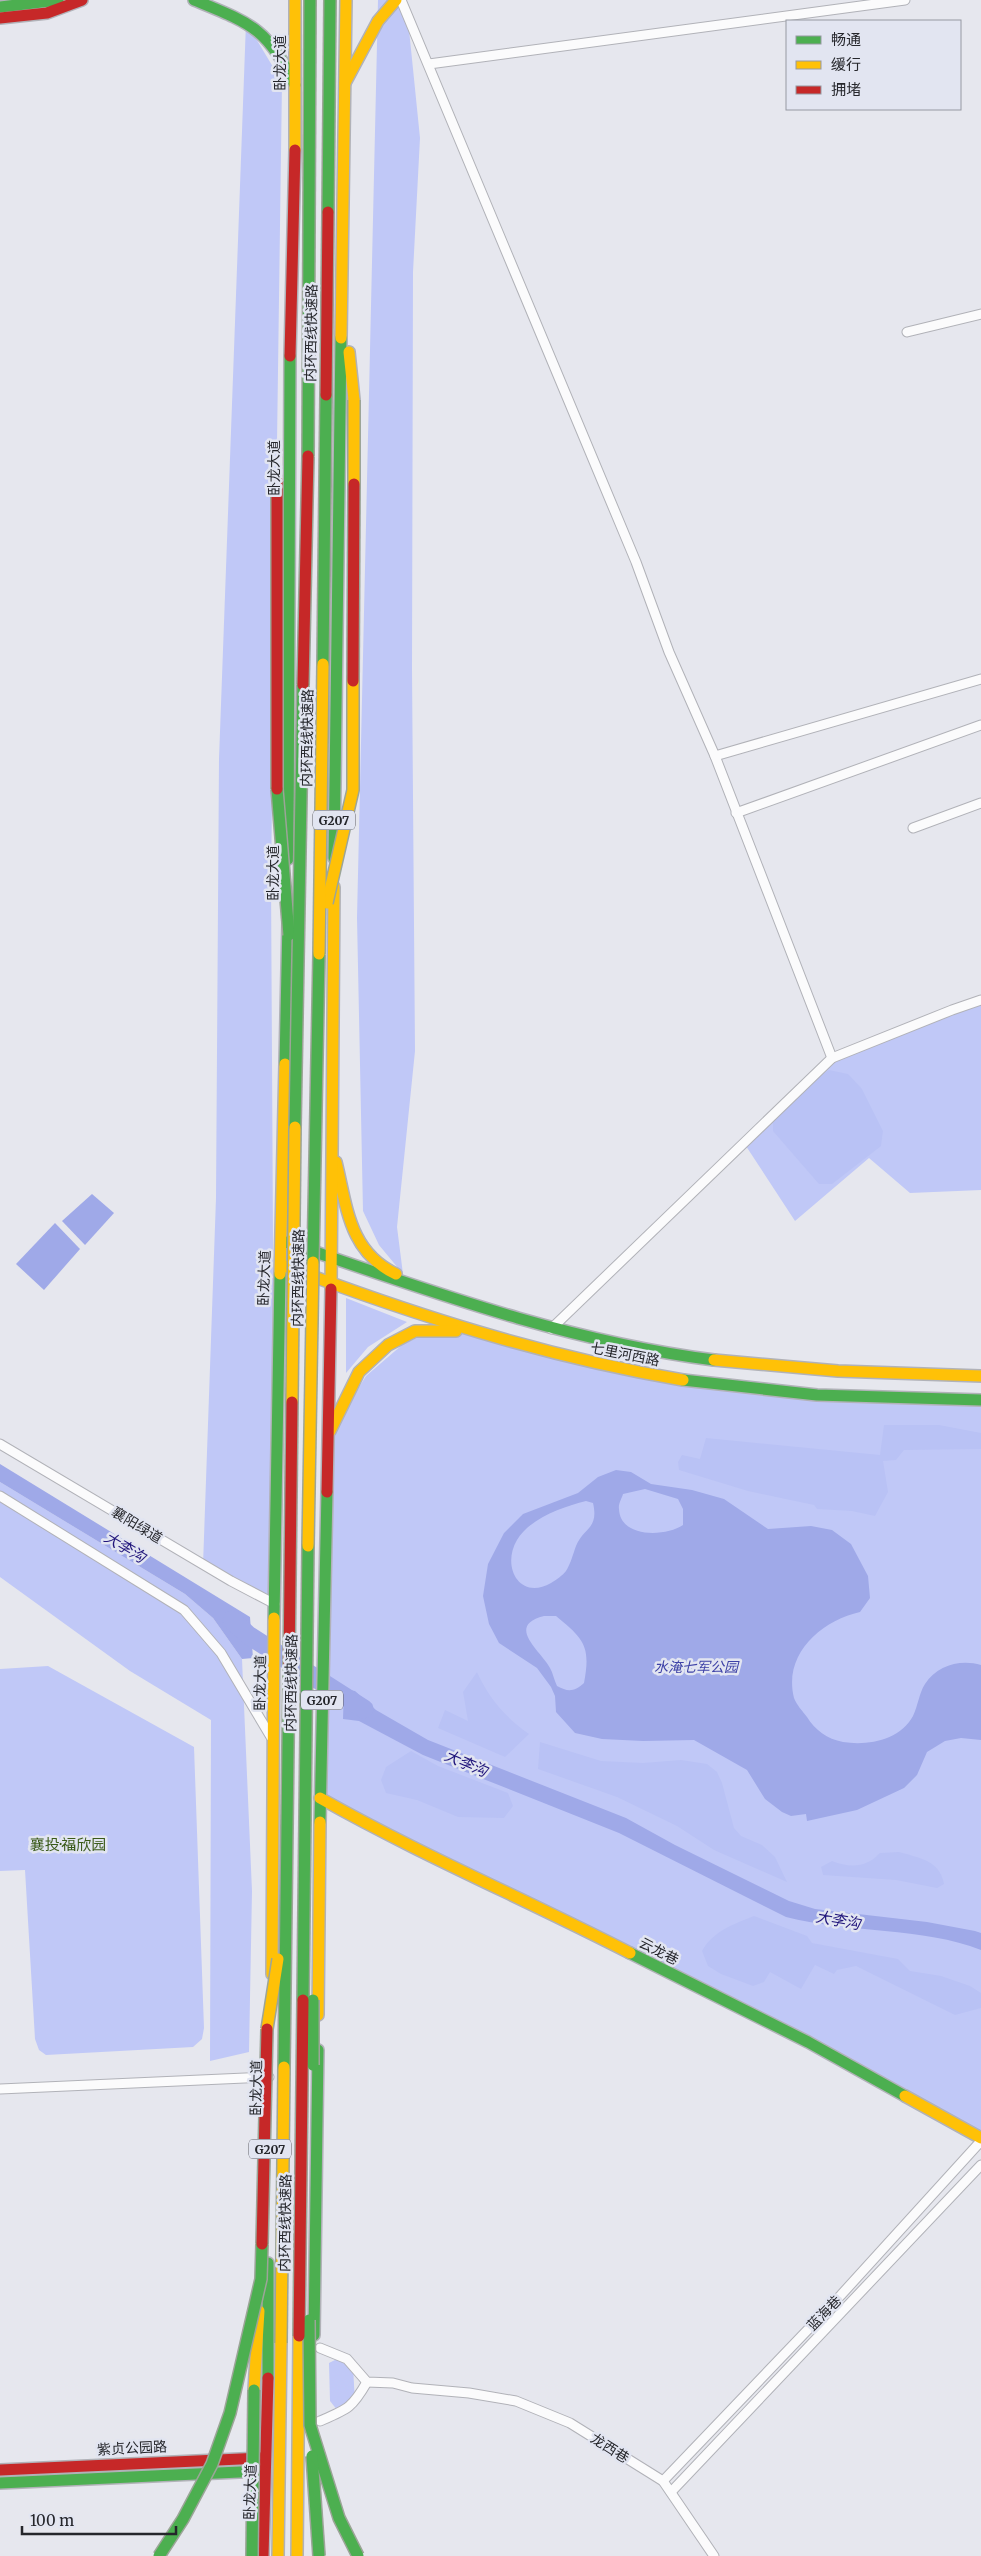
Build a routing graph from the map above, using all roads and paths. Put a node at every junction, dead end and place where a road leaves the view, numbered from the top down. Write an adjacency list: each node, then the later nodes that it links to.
1 (58, 0): 11 (main road)
2 (82, 0): 12 (main road)
3 (194, 0): 15 (main road)
4 (295, 0): 15 (main road, 卧龙大道 / G207)
5 (310, 0): 28 (main road, 内环西线快速路, bridge)
6 (330, 0): 26 (main road, 内环西线快速路, bridge)
7 (346, 0): 14 (main road, G207)
8 (396, 0): 14 (main road)
9 (401, 0): 13 (street)
10 (905, 0): 13 (street)
11 (0, 7)
12 (0, 18)
13 (429, 64): 22 (street)
14 (345, 84): 16 (main road, G207)
15 (295, 86): 18 (main road, 卧龙大道 / G207)
16 (341, 287): 26 (main road, bridge); 30 (main road, G207)
17 (981, 314): 19 (street)
18 (290, 332): 28 (main road, bridge); 31 (main road, 卧龙大道 / G207)
19 (907, 332)
20 (981, 679): 22 (street)
21 (981, 725): 24 (street)
22 (715, 756): 24 (street)
23 (981, 803): 25 (street)
24 (736, 813): 29 (street)
25 (913, 828)
26 (320, 934): 47 (main road, 内环西线快速路, bridge)
27 (981, 1000): 29 (street)
28 (296, 1013): 46 (main road, 内环西线快速路, bridge)
29 (832, 1058): 36 (street)
30 (332, 1146): 32 (main road, G207); 35 (main road)
31 (280, 1240): 32 (main road, 七里河西路); 33 (main road, 卧龙大道 / G207)
32 (332, 1258): 34 (main road, G207); 35 (main road, 七里河西路)
33 (278, 1263): 34 (main road, 七里河西路); 43 (main road, 卧龙大道 / G207)
34 (331, 1283): 37 (main road, 七里河西路); 40 (main road, G207)
35 (439, 1295): 36 (main road, 七里河西路)
36 (551, 1329): 38 (main road, 七里河西路)
37 (470, 1331): 39 (main road, 七里河西路); 40 (main road)
38 (981, 1376)
39 (981, 1400)
40 (328, 1436): 45 (main road, G207)
41 (0, 1444): 43 (street, 襄阳绿道)
42 (0, 1496): 44 (street)
43 (275, 1604): 44 (main road, 卧龙大道 / G207)
44 (274, 1742): 48 (main road, 卧龙大道 / G207)
45 (320, 1798): 50 (main road, 云龙巷); 68 (main road, G207)
46 (285, 1902): 52 (main road, bridge); 66 (main road, 内环西线快速路, bridge)
47 (304, 1903): 55 (main road, bridge); 67 (main road, 内环西线快速路, bridge)
48 (272, 2077): 49 (street); 56 (main road, 卧龙大道 / G207)
49 (0, 2089)
50 (981, 2140): 59 (street, 蓝海巷)
51 (981, 2165): 62 (street, 蓝海巷)
52 (261, 2279): 63 (main road, bridge); 64 (main road, bridge)
53 (320, 2348): 54 (street)
54 (367, 2382): 55 (street); 59 (street, 龙西巷)
55 (315, 2423): 69 (main road, bridge); 70 (main road, bridge)
56 (266, 2457): 57 (main road, 紫贞公园路); 58 (main road, 卧龙大道 / G207)
57 (0, 2470)
58 (265, 2470): 60 (main road, 紫贞公园路); 61 (main road, 卧龙大道 / G207)
59 (664, 2481): 62 (street, 龙西巷)
60 (0, 2483)
61 (265, 2491): 64 (main road); 65 (main road, 卧龙大道 / G207)
62 (671, 2492): 71 (street, 龙西巷)
63 (159, 2556)
64 (253, 2556)
65 (263, 2556)
66 (278, 2556)
67 (297, 2556)
68 (312, 2556)
69 (319, 2556)
70 (358, 2556)
71 (714, 2556)

